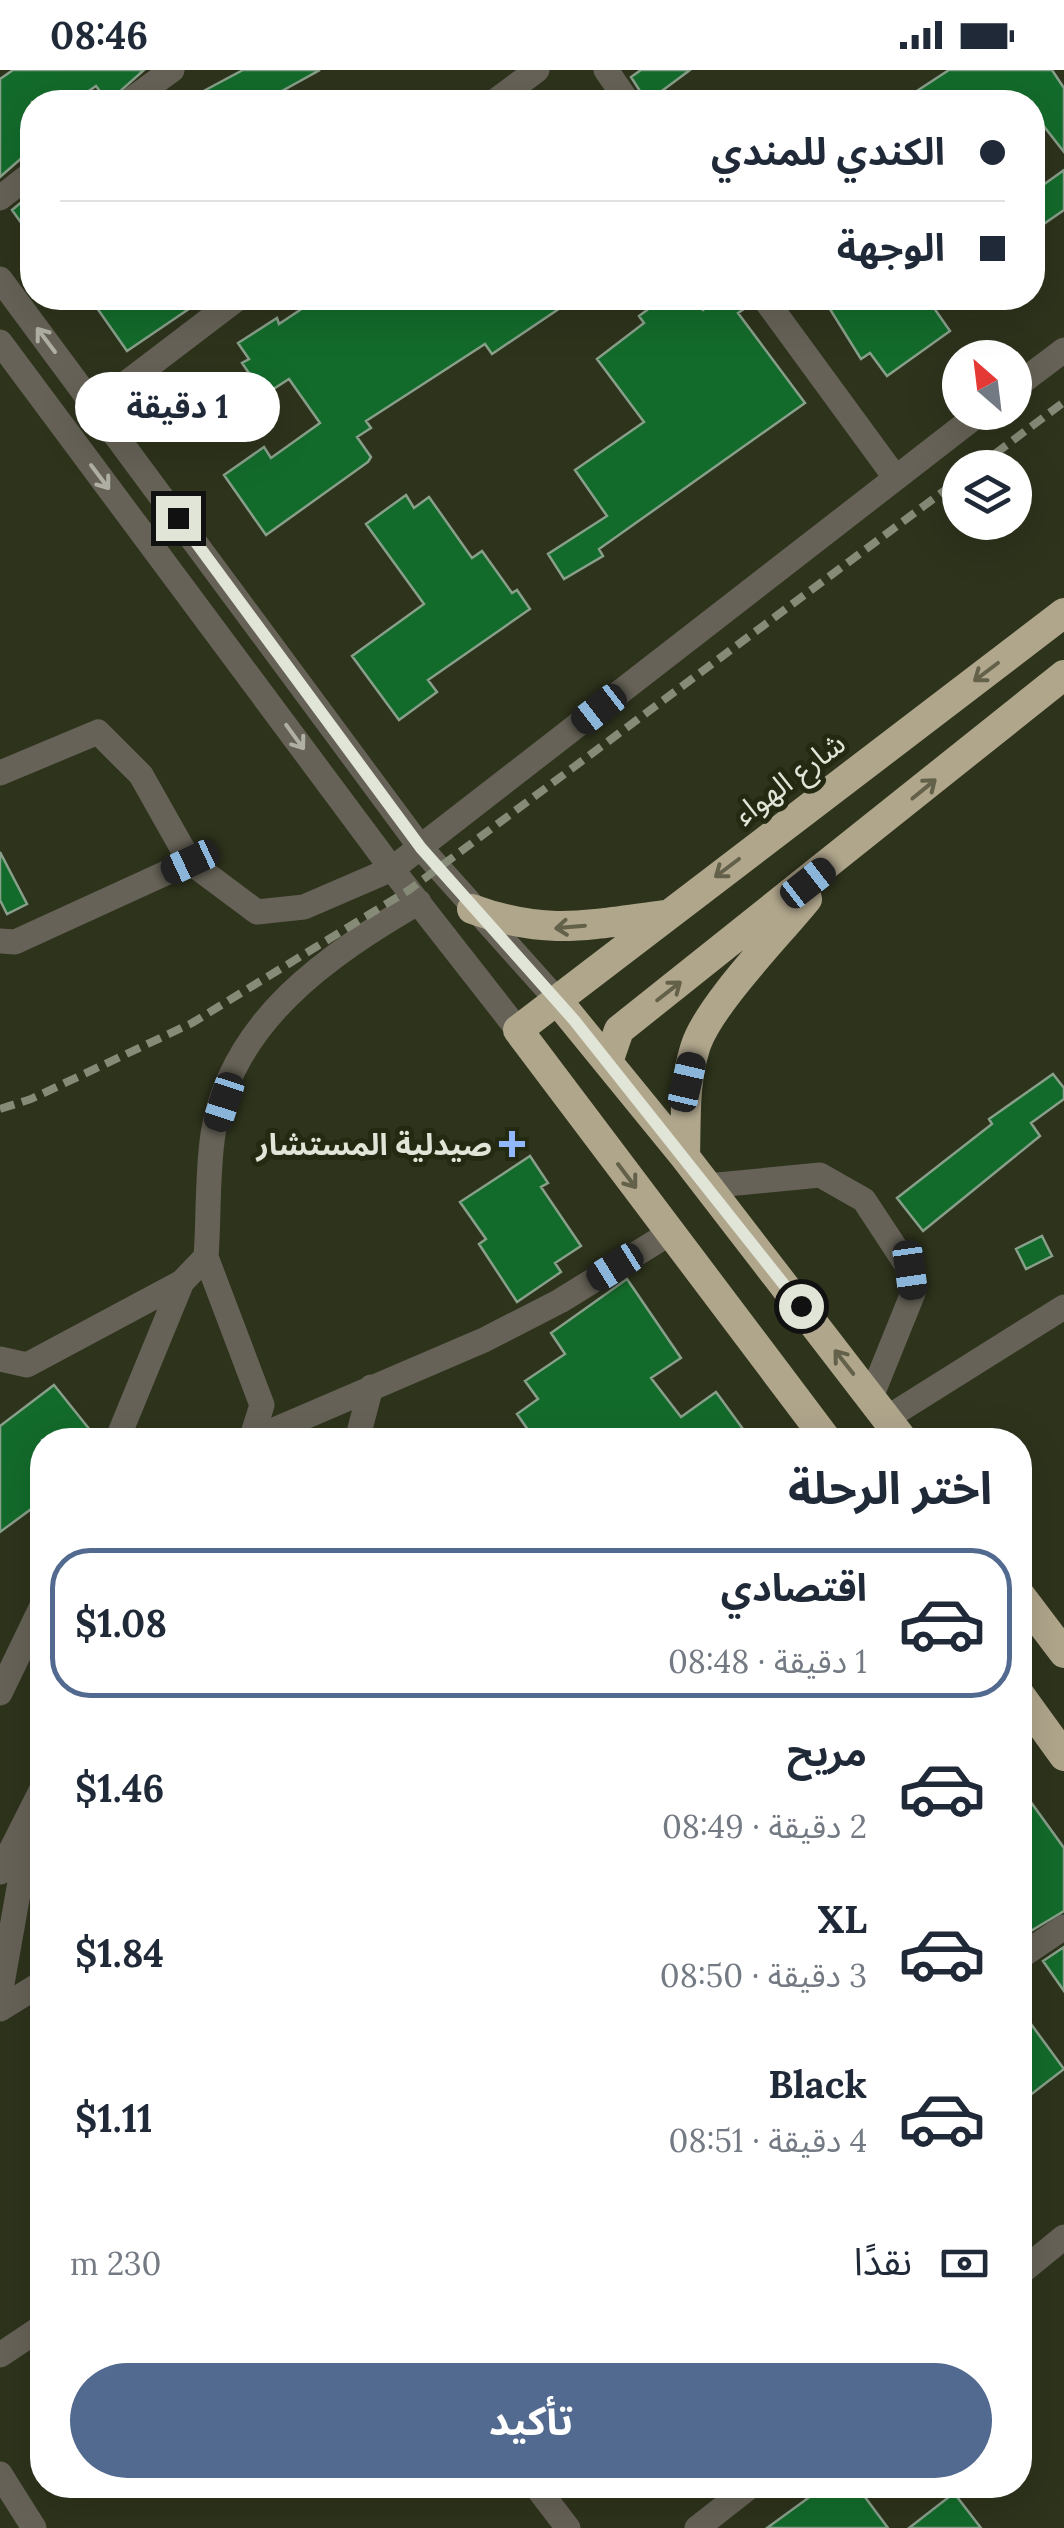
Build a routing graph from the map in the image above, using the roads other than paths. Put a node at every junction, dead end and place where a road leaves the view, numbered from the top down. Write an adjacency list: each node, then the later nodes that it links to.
1 (172, 70): 3 (street)
2 (537, 70): 4 (street)
3 (144, 90)
4 (510, 90)
5 (0, 279): 6 (street, one-way to 5)
6 (20, 306)
7 (23, 310): 13 (street, one-way to 7)
8 (223, 310): 13 (street)
9 (773, 310): 15 (street)
10 (1064, 350): 12 (street)
11 (4, 358): 22 (street, one-way to 22)
12 (1032, 374)
13 (96, 408): 19 (street)
14 (956, 430): 15 (street)
15 (895, 477): 19 (street)
16 (1064, 613): 25 (highway, شارع الهواء, one-way to 25)
17 (1064, 675): 20 (highway, one-way to 17)
18 (0, 773): 21 (street)
19 (421, 848): 22 (street); 24 (street)
20 (839, 858): 29 (highway, one-way to 20); 31 (highway)
21 (190, 862): 22 (street); 26 (street)
22 (392, 869): 23 (street)
23 (419, 902): 28 (street); 34 (street)
24 (472, 909): 25 (highway, one-way to 24); 27 (street)
25 (667, 914): 27 (highway, شارع الهواء)
26 (5, 944)
27 (556, 1000): 28 (highway, شارع الهواء); 29 (highway)
28 (518, 1030): 30 (highway)
29 (608, 1062): 30 (highway); 31 (highway)
30 (564, 1091): 33 (highway, one-way to 33)
31 (685, 1157): 32 (highway)
32 (708, 1186): 39 (highway, one-way to 32); 39 (street)
33 (670, 1233): 38 (street); 44 (highway)
34 (206, 1257): 35 (street); 41 (street)
35 (182, 1282): 37 (street); 40 (street)
36 (1064, 1307): 39 (street)
37 (0, 1359)
38 (371, 1388): 42 (street); 43 (street)
39 (887, 1418)
40 (122, 1428)
41 (255, 1428)
42 (279, 1428)
43 (364, 1428)
44 (816, 1428)
45 (1032, 1611): 47 (highway)
46 (30, 1631): 48 (street)
47 (1064, 1653)
48 (0, 1692)
49 (1032, 1712): 50 (highway)
50 (1064, 1756)
51 (30, 1814): 53 (street)
52 (30, 1840): 57 (street)
53 (0, 1872)
54 (1064, 1927): 55 (street)
55 (1032, 1949)
56 (30, 1990): 58 (street)
57 (0, 1995)
58 (0, 2009)
59 (1064, 2237): 60 (street)
60 (1032, 2264)
61 (30, 2335): 62 (street)
62 (0, 2355)
63 (0, 2474): 66 (street)
64 (545, 2498): 67 (street)
65 (735, 2498): 68 (street)
66 (34, 2528)
67 (568, 2528)
68 (697, 2528)

